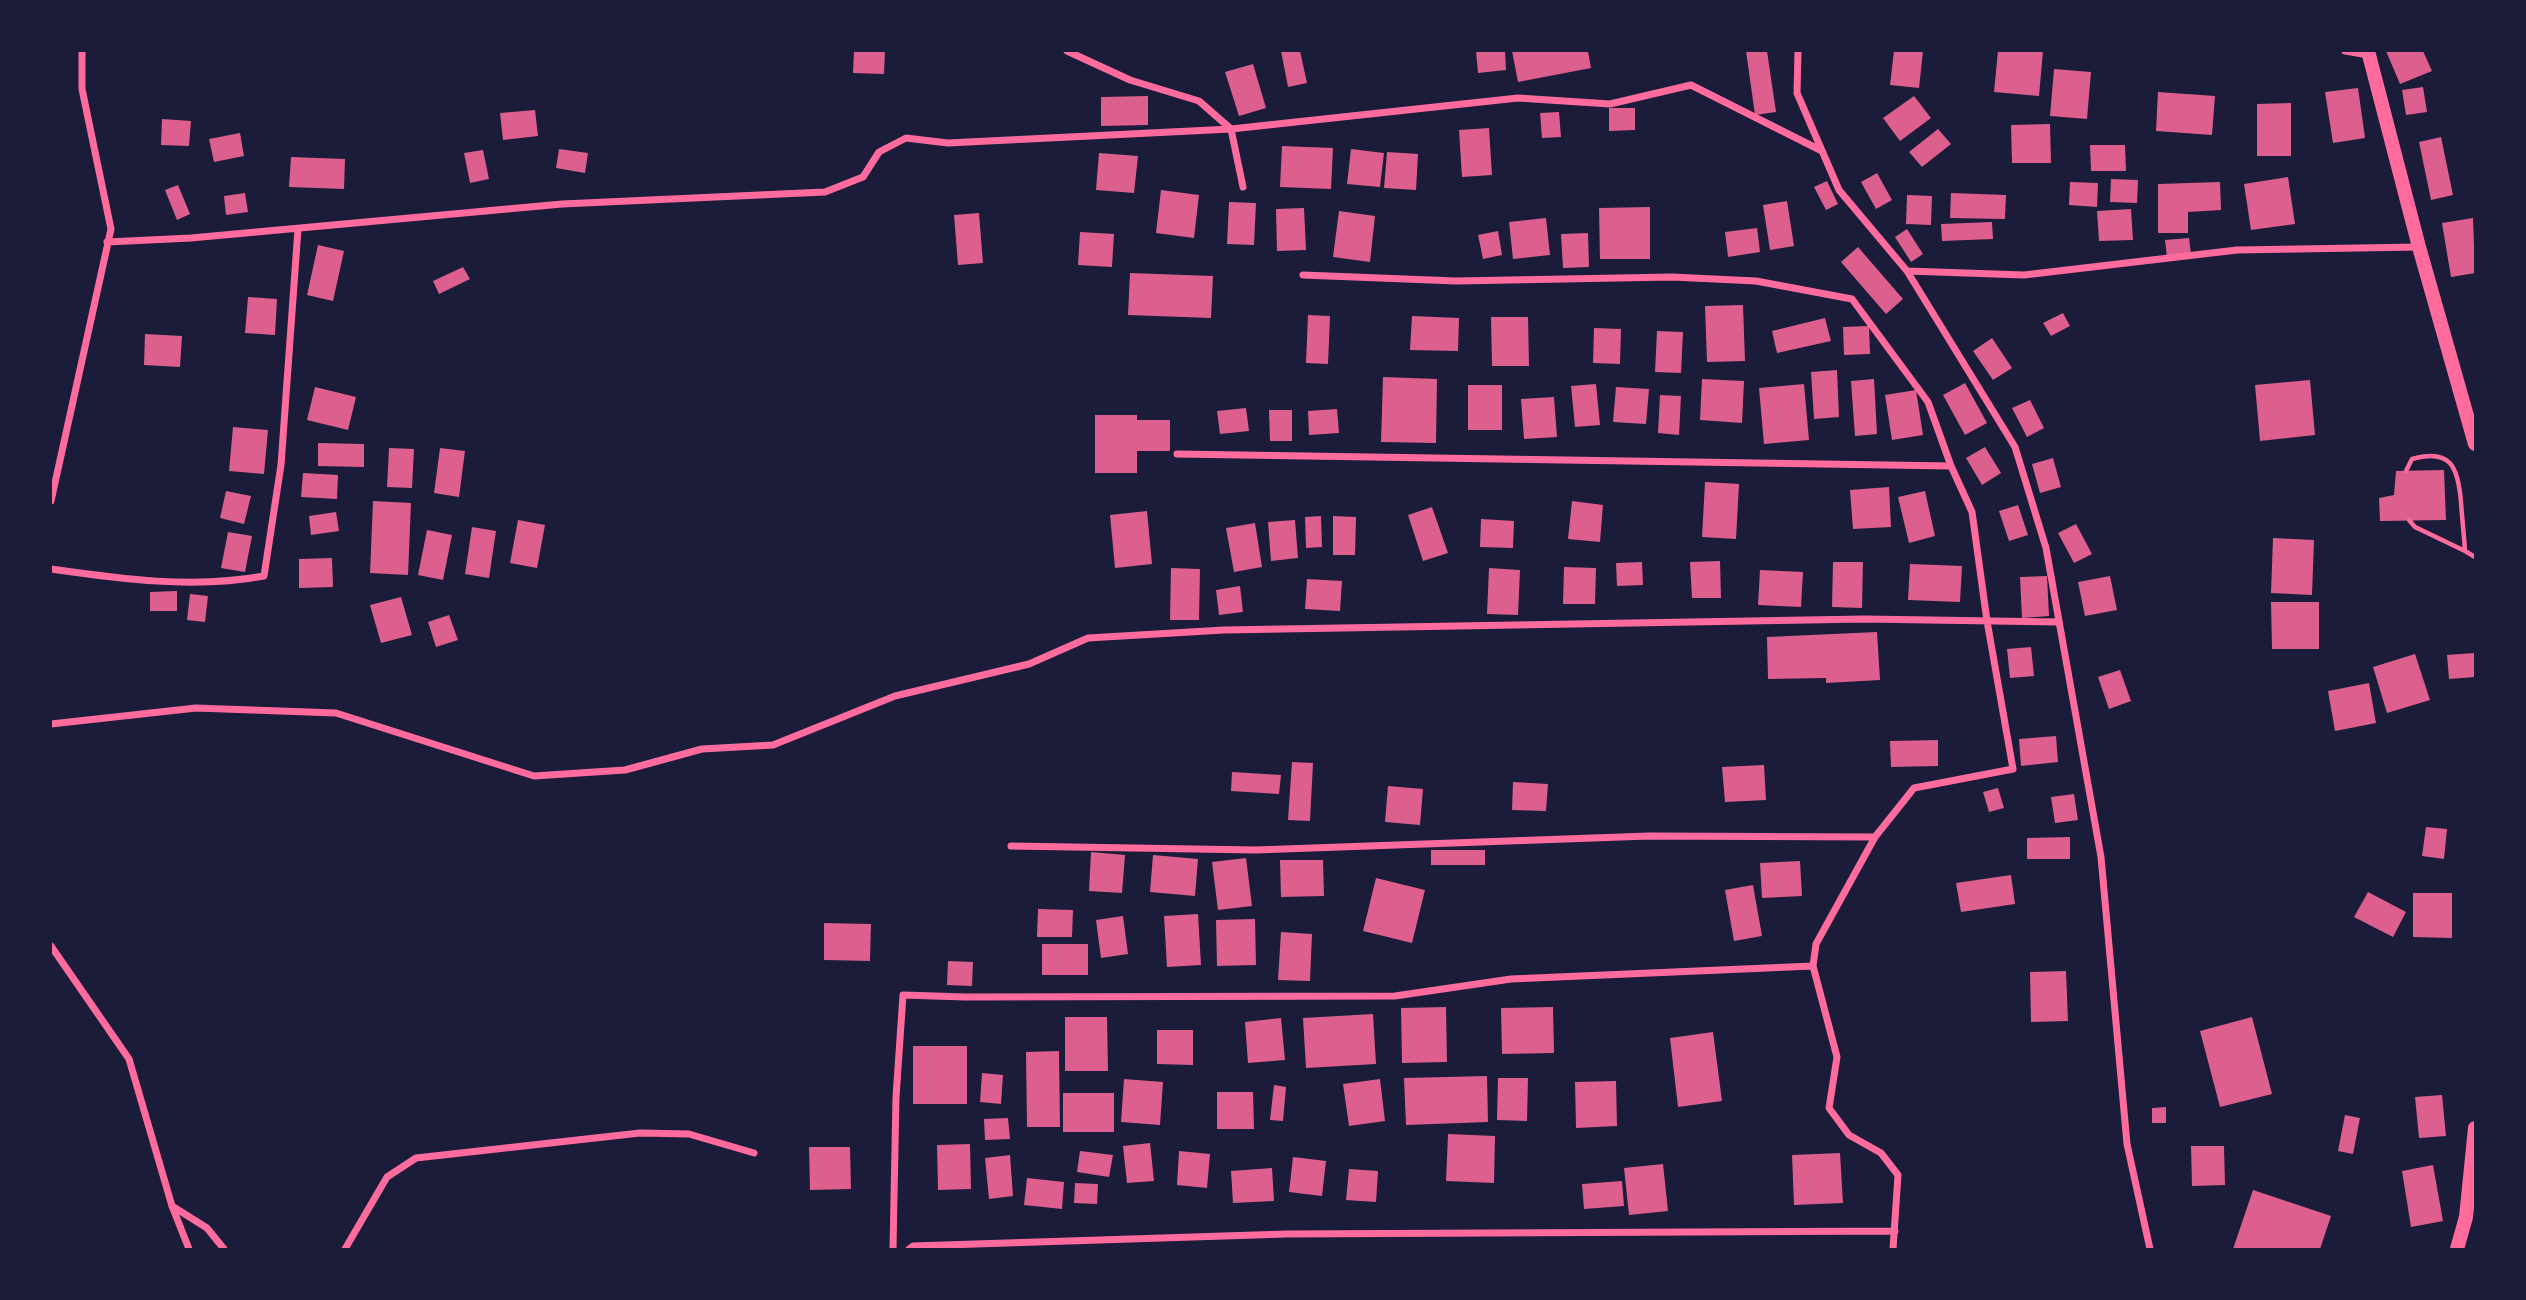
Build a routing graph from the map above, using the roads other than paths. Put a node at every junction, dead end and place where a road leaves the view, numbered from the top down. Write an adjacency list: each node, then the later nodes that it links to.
1 (82, 51): 10 (street)
2 (1067, 51): 6 (street)
3 (1798, 51): 7 (street)
4 (2345, 51): 5 (street)
5 (2369, 53): 11 (highway)
6 (1231, 129): 7 (street); 8 (street); 9 (street)
7 (1822, 151): 12 (street)
8 (1243, 187)
9 (298, 229): 10 (street); 22 (street)
10 (107, 242): 18 (street)
11 (2419, 247): 12 (street); 14 (highway)
12 (1907, 271): 24 (street)
13 (1303, 275): 16 (street)
14 (2475, 444)
15 (1177, 454): 16 (street)
16 (1951, 466): 23 (street)
17 (2406, 471): 20 (lane)
18 (51, 501)
19 (2409, 520): 20 (lane)
20 (2465, 551): 21 (lane)
21 (2475, 557)
22 (51, 569)
23 (1987, 621): 24 (street); 25 (street); 26 (street)
24 (2058, 622): 41 (street)
25 (51, 724)
26 (1875, 837): 27 (street); 29 (street)
27 (1011, 846)
28 (51, 946): 32 (street)
29 (1813, 966): 34 (street); 38 (street)
30 (2475, 1128): 33 (highway)
31 (754, 1153): 37 (street)
32 (172, 1206): 35 (street); 36 (street)
33 (2471, 1217): 42 (highway)
34 (1895, 1231): 39 (street); 40 (street)
35 (189, 1249)
36 (224, 1249)
37 (345, 1249)
38 (893, 1249)
39 (909, 1249)
40 (1893, 1249)
41 (2150, 1249)
42 (2457, 1249)

